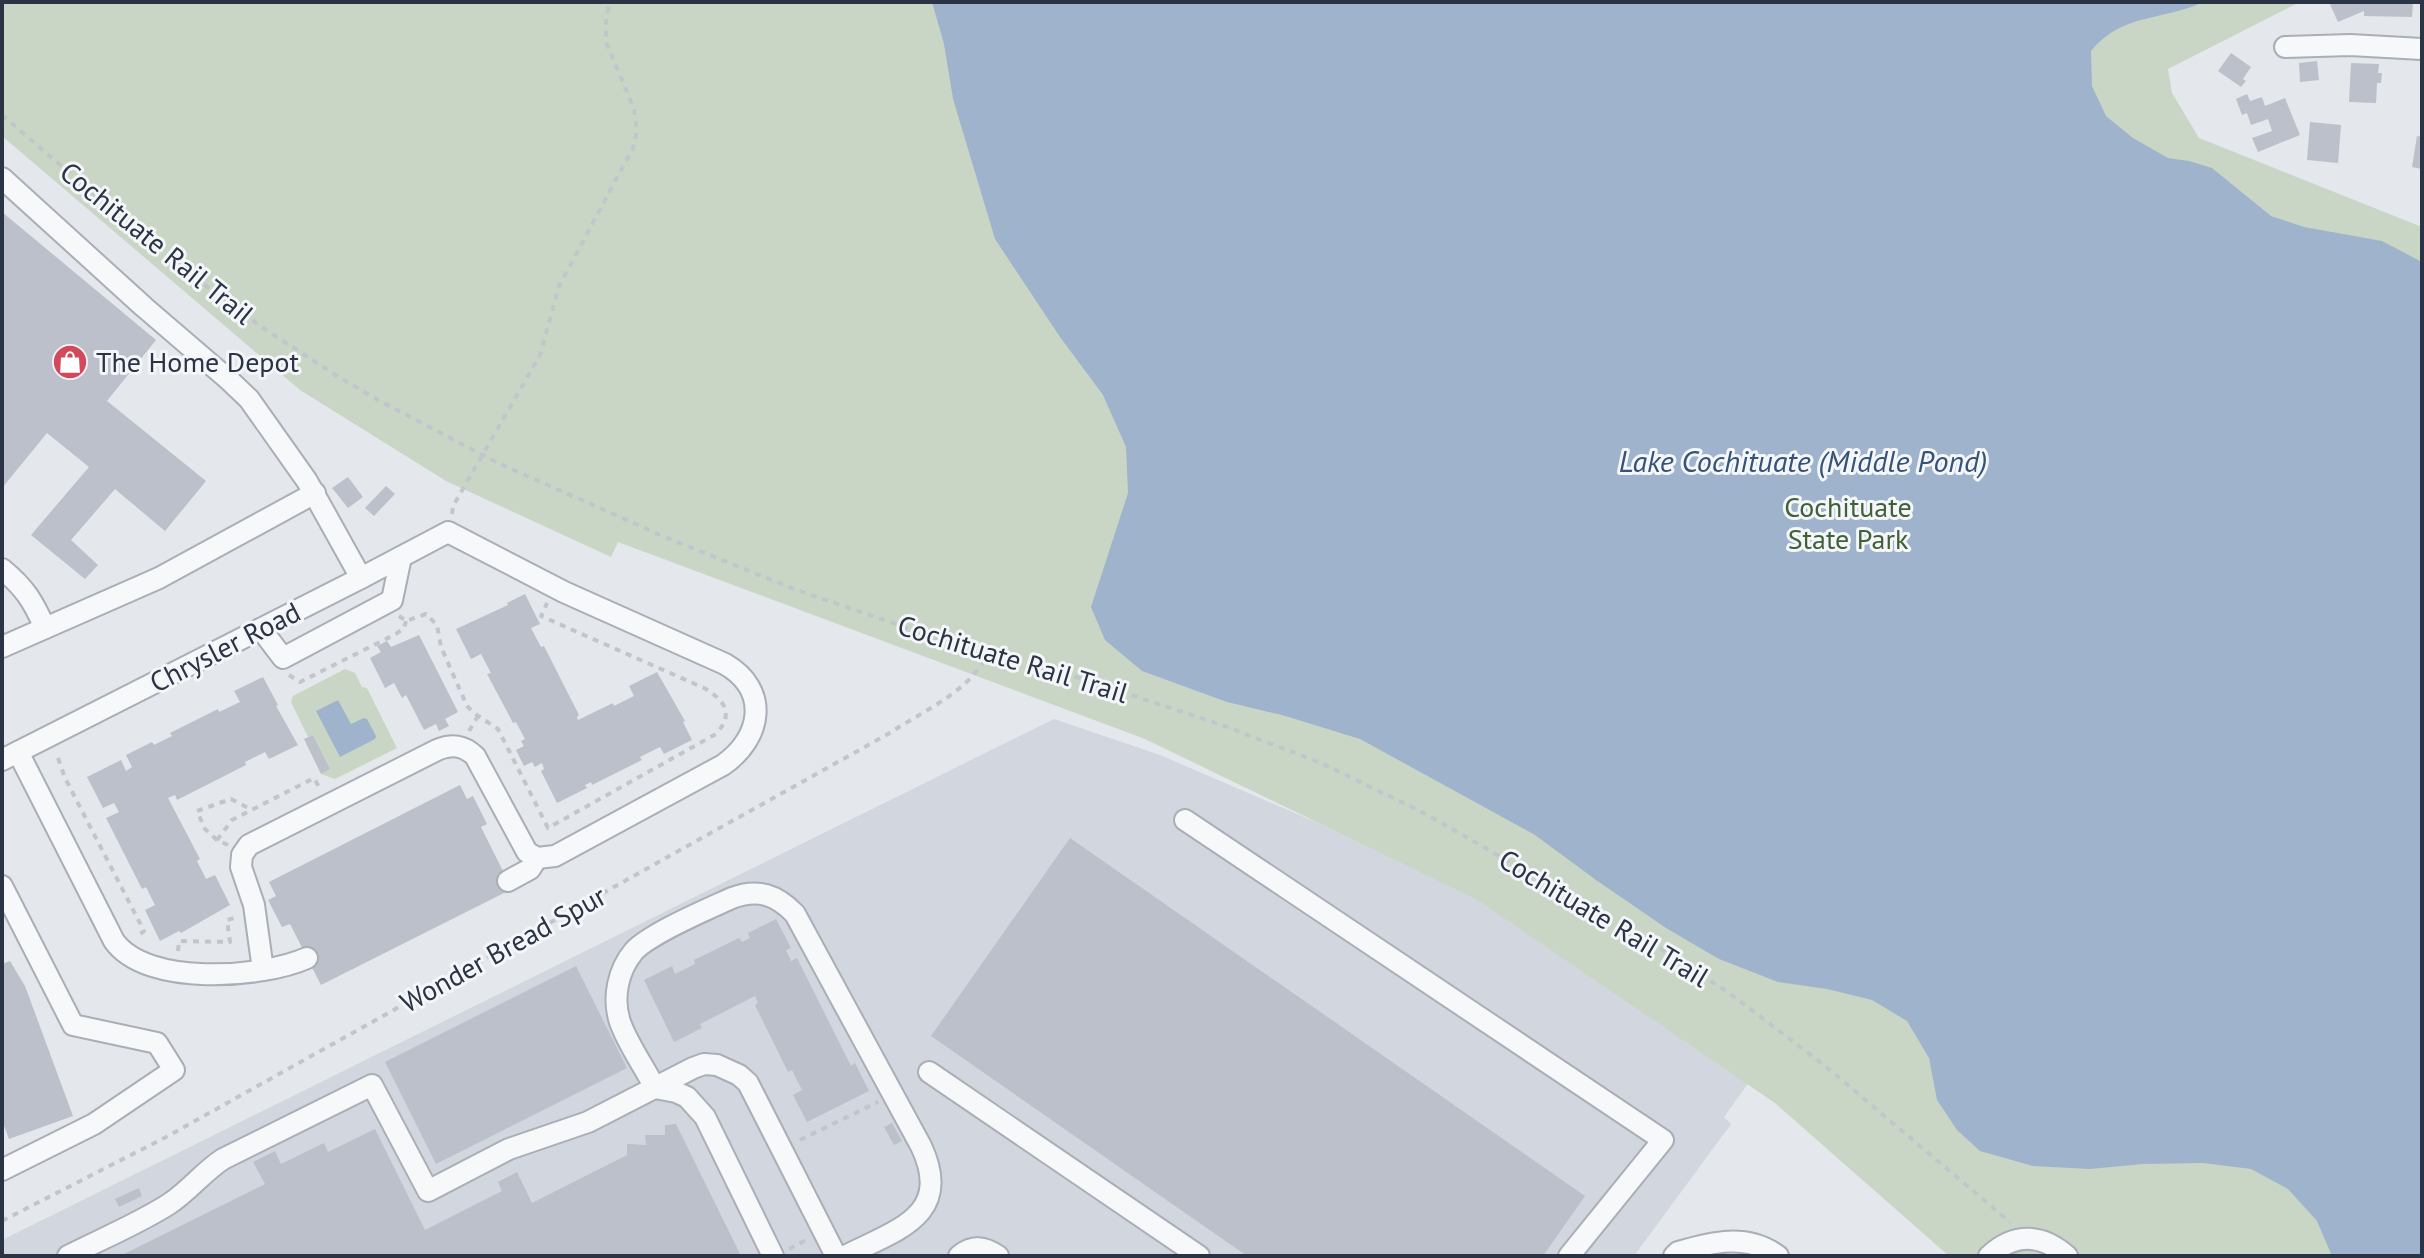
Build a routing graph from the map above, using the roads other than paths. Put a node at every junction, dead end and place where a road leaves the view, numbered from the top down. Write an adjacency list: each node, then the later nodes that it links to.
1 (2285, 47): 2 (street)
2 (2422, 49)
3 (2, 178): 4 (street)
4 (315, 493): 7 (street); 8 (street)
5 (401, 557): 7 (street, Chrysler Road); 9 (street); 13 (street, Chrysler Road)
6 (2, 569): 8 (street)
7 (361, 578): 9 (street, Chrysler Road)
8 (45, 628): 10 (street)
9 (261, 629): 11 (street, Chrysler Road)
10 (2, 647)
11 (10, 756): 17 (street)
12 (1185, 820): 28 (street)
13 (537, 858): 14 (street); 17 (street)
14 (508, 881)
15 (2, 886): 20 (street)
16 (307, 958): 17 (street)
17 (263, 970)
18 (929, 1072): 27 (street)
19 (655, 1088): 21 (street); 22 (street); 23 (street); 24 (street)
20 (2, 1170)
21 (781, 1253)
22 (68, 1256)
23 (836, 1256)
24 (845, 1256)
25 (959, 1256): 26 (street)
26 (998, 1256)
27 (1199, 1256)
28 (1569, 1256)
29 (1674, 1256): 30 (street)
30 (1778, 1256)
31 (1989, 1256): 32 (street)
32 (2067, 1256)

